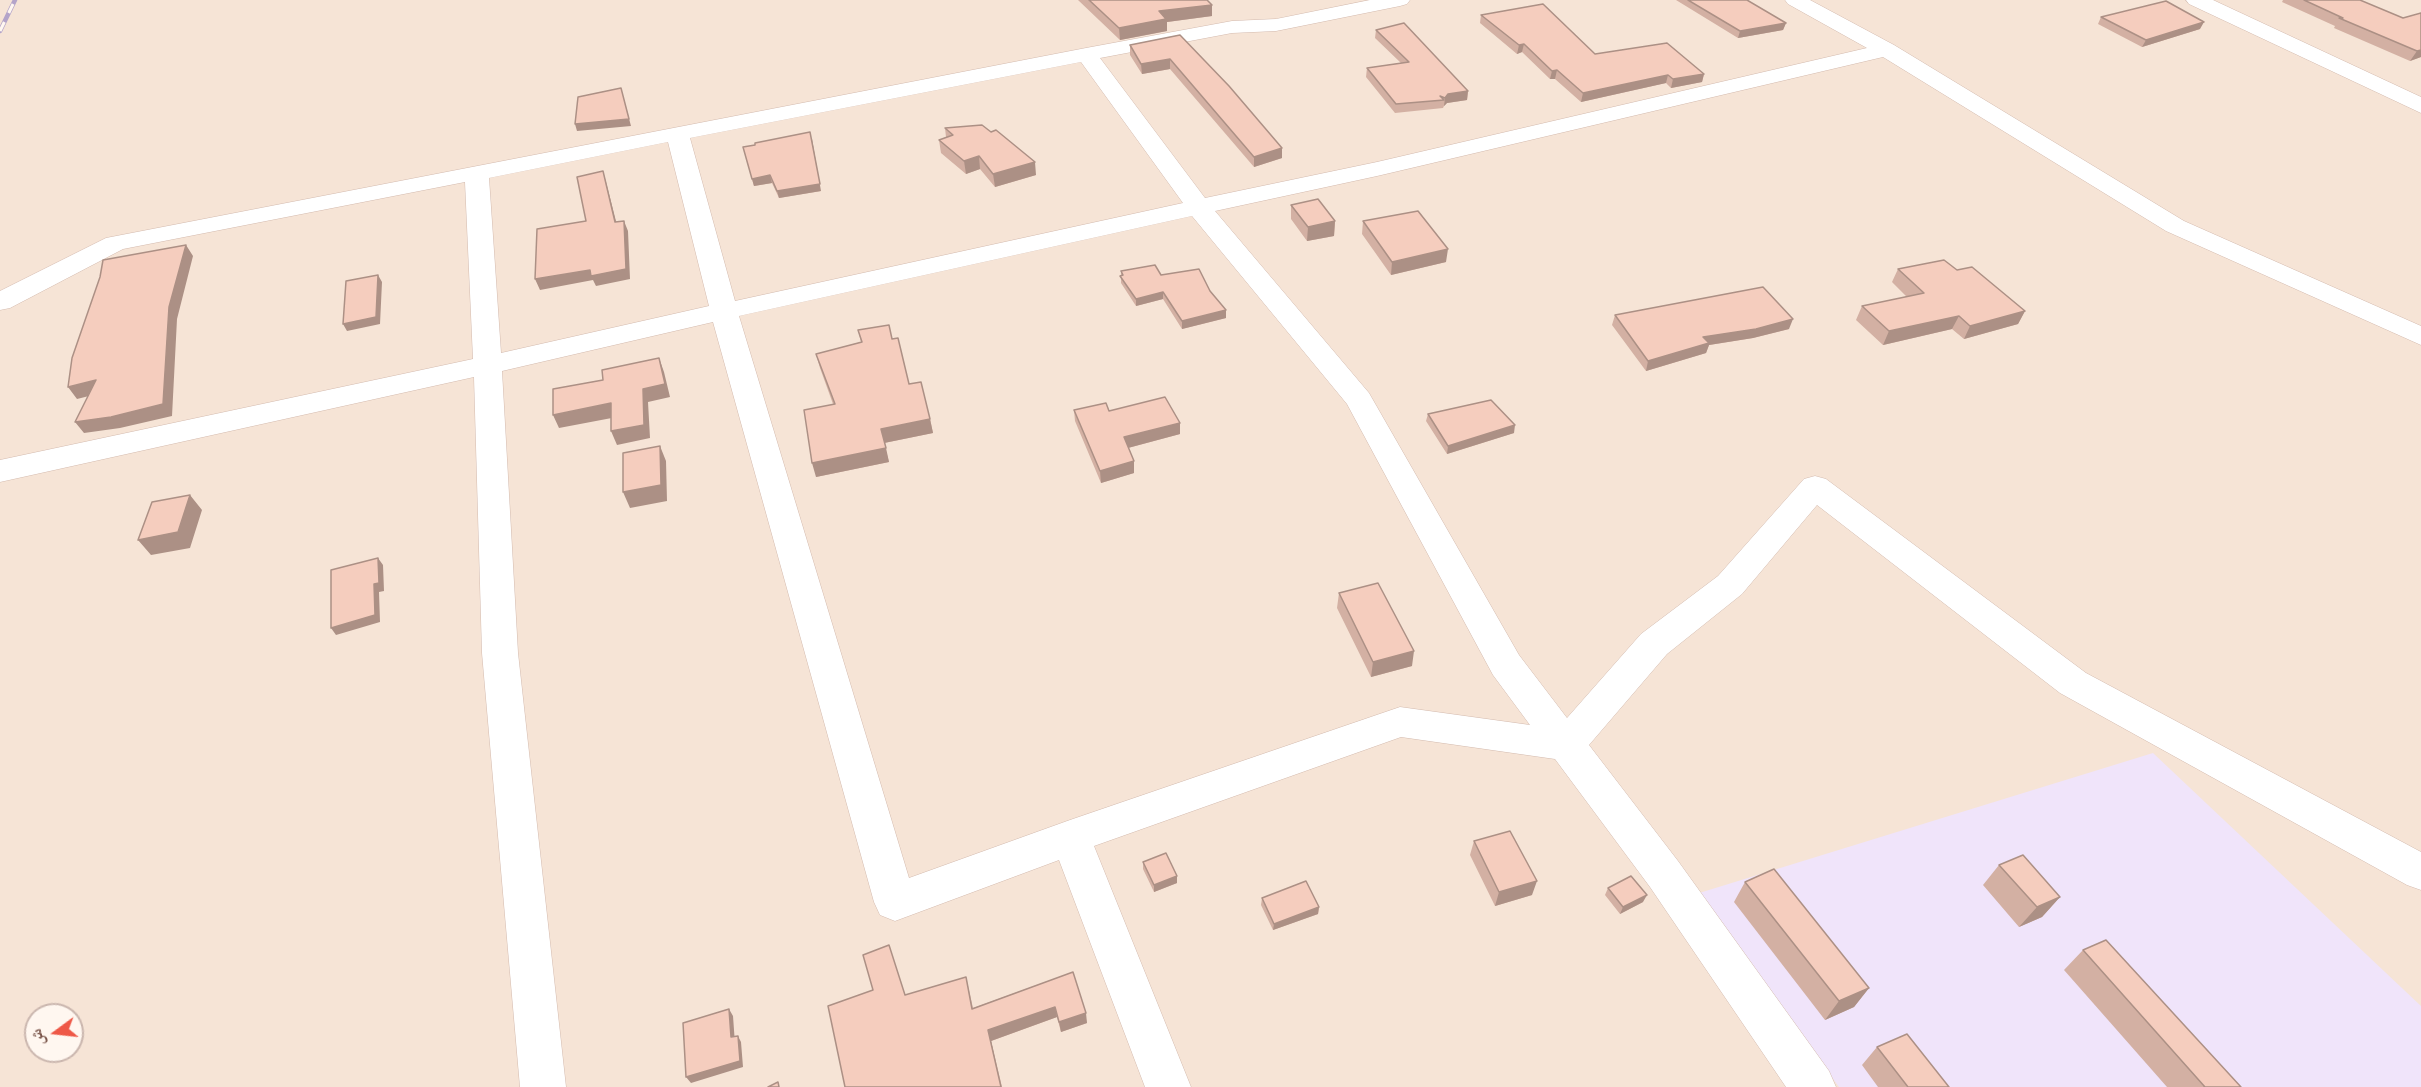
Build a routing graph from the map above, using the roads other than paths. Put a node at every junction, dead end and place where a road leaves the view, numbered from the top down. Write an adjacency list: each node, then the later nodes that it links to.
1 (1400, 0): 5 (street)
2 (1795, 0): 4 (street)
3 (2196, 0): 6 (street)
4 (1886, 51): 9 (street); 12 (street)
5 (1086, 54): 7 (street); 9 (street)
6 (2421, 106)
7 (677, 133): 8 (street); 11 (street)
8 (476, 172): 10 (street); 13 (street)
9 (1199, 208): 11 (street); 15 (street)
10 (0, 302)
11 (724, 311): 13 (street); 16 (street)
12 (2421, 336)
13 (488, 365): 14 (street); 18 (street)
14 (0, 471)
15 (1566, 745): 16 (street); 17 (street); 20 (street)
16 (1070, 837): 19 (street)
17 (2421, 872)
18 (543, 1087)
19 (1168, 1087)
20 (1812, 1087)

